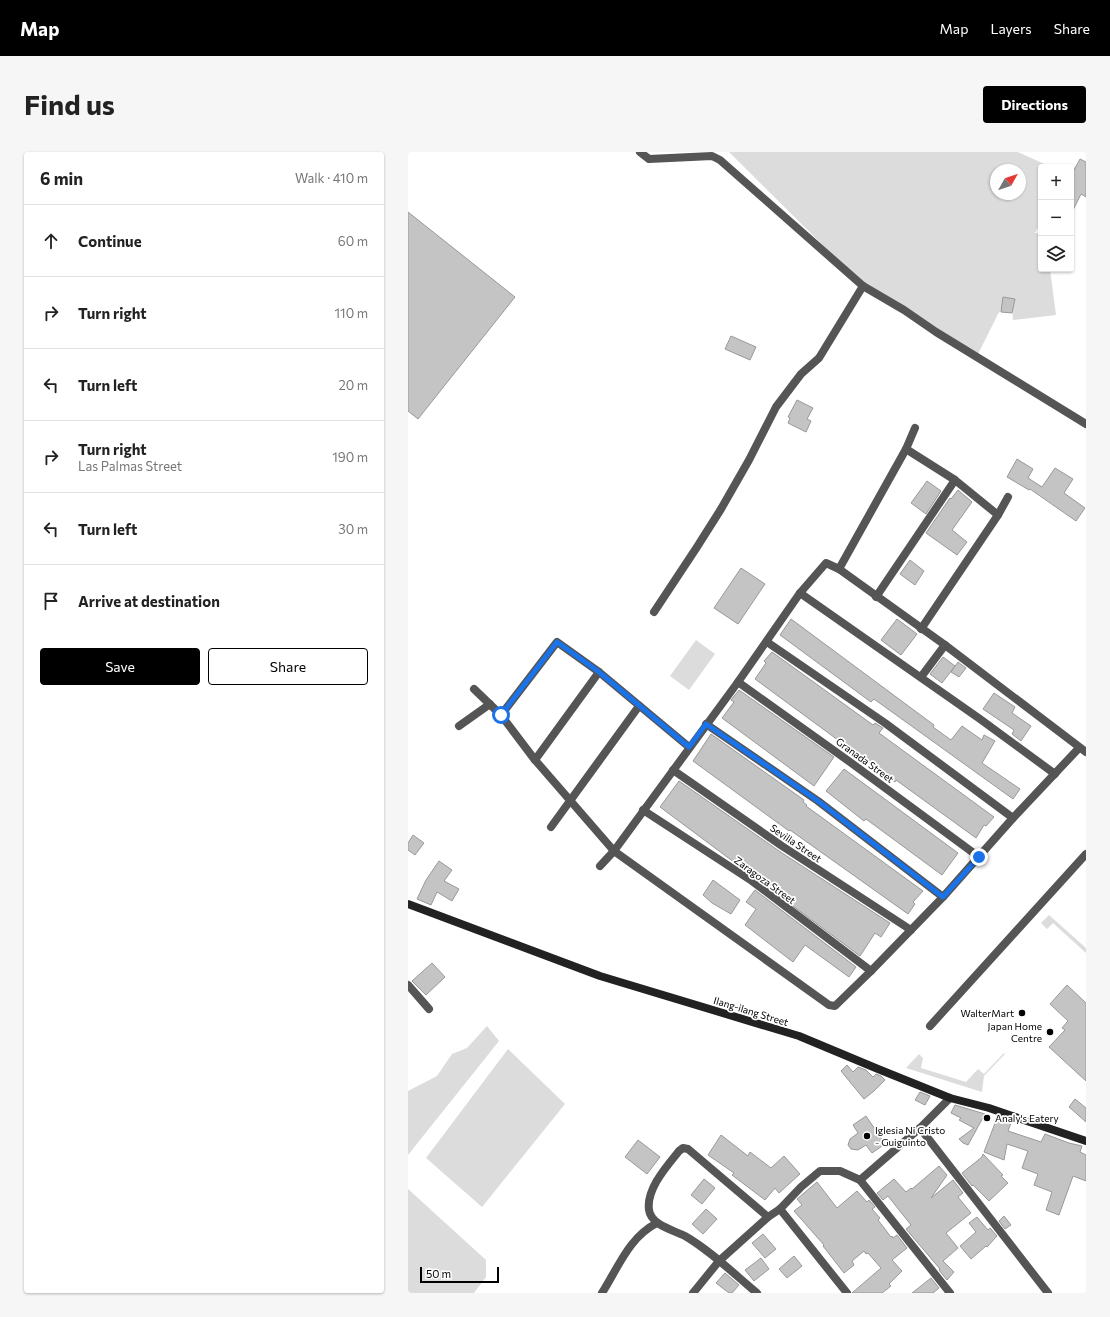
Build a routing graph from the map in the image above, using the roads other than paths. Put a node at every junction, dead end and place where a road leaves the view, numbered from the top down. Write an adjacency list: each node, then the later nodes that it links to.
1 (640, 152): 2 (street)
2 (864, 286): 3 (street); 12 (street)
3 (1086, 424)
4 (914, 428): 5 (street)
5 (906, 449): 6 (street); 9 (street)
6 (954, 480): 8 (street); 11 (street)
7 (1008, 497): 8 (street)
8 (998, 515): 13 (street)
9 (839, 569): 10 (street); 11 (street)
10 (800, 593): 14 (street); 17 (street)
11 (876, 597): 13 (street)
12 (654, 612)
13 (922, 629): 15 (street)
14 (767, 642): 18 (street); 32 (street)
15 (945, 645): 17 (street); 26 (street)
16 (599, 672): 21 (street); 22 (street); 27 (street)
17 (920, 677): 29 (street)
18 (738, 682): 23 (street); 36 (street, Granada Street)
19 (474, 689): 20 (street)
20 (490, 704): 22 (street); 24 (street)
21 (639, 706): 25 (street); 30 (street)
22 (501, 715): 27 (street)
23 (706, 724): 25 (street); 38 (street)
24 (459, 726)
25 (689, 747): 28 (street)
26 (1083, 750): 29 (street)
27 (535, 760): 30 (street)
28 (673, 770): 31 (street); 40 (street, Sevilla Street)
29 (1055, 774): 32 (street)
30 (570, 800): 33 (street); 34 (street)
31 (643, 810): 34 (street); 41 (street, Zaragoza Street)
32 (1014, 818): 36 (street)
33 (550, 828)
34 (614, 851): 37 (street); 41 (street)
35 (1086, 854): 44 (street)
36 (979, 857): 38 (street)
37 (600, 866)
38 (943, 897): 40 (street)
39 (408, 904): 45 (street, Ilang-ilang Street)
40 (911, 930): 41 (street)
41 (871, 971)
42 (408, 985): 43 (street)
43 (429, 1009)
44 (930, 1026)
45 (950, 1098): 46 (street); 47 (street, Ilang-ilang Street)
46 (920, 1128): 48 (street); 58 (street)
47 (1086, 1141)
48 (860, 1180): 49 (street); 57 (street)
49 (780, 1210): 50 (street); 56 (street)
50 (768, 1217): 51 (street); 52 (street)
51 (657, 1223): 52 (street); 53 (street)
52 (719, 1261): 54 (street); 55 (street)
53 (602, 1293)
54 (693, 1293)
55 (757, 1293)
56 (847, 1293)
57 (950, 1293)
58 (1048, 1293)

